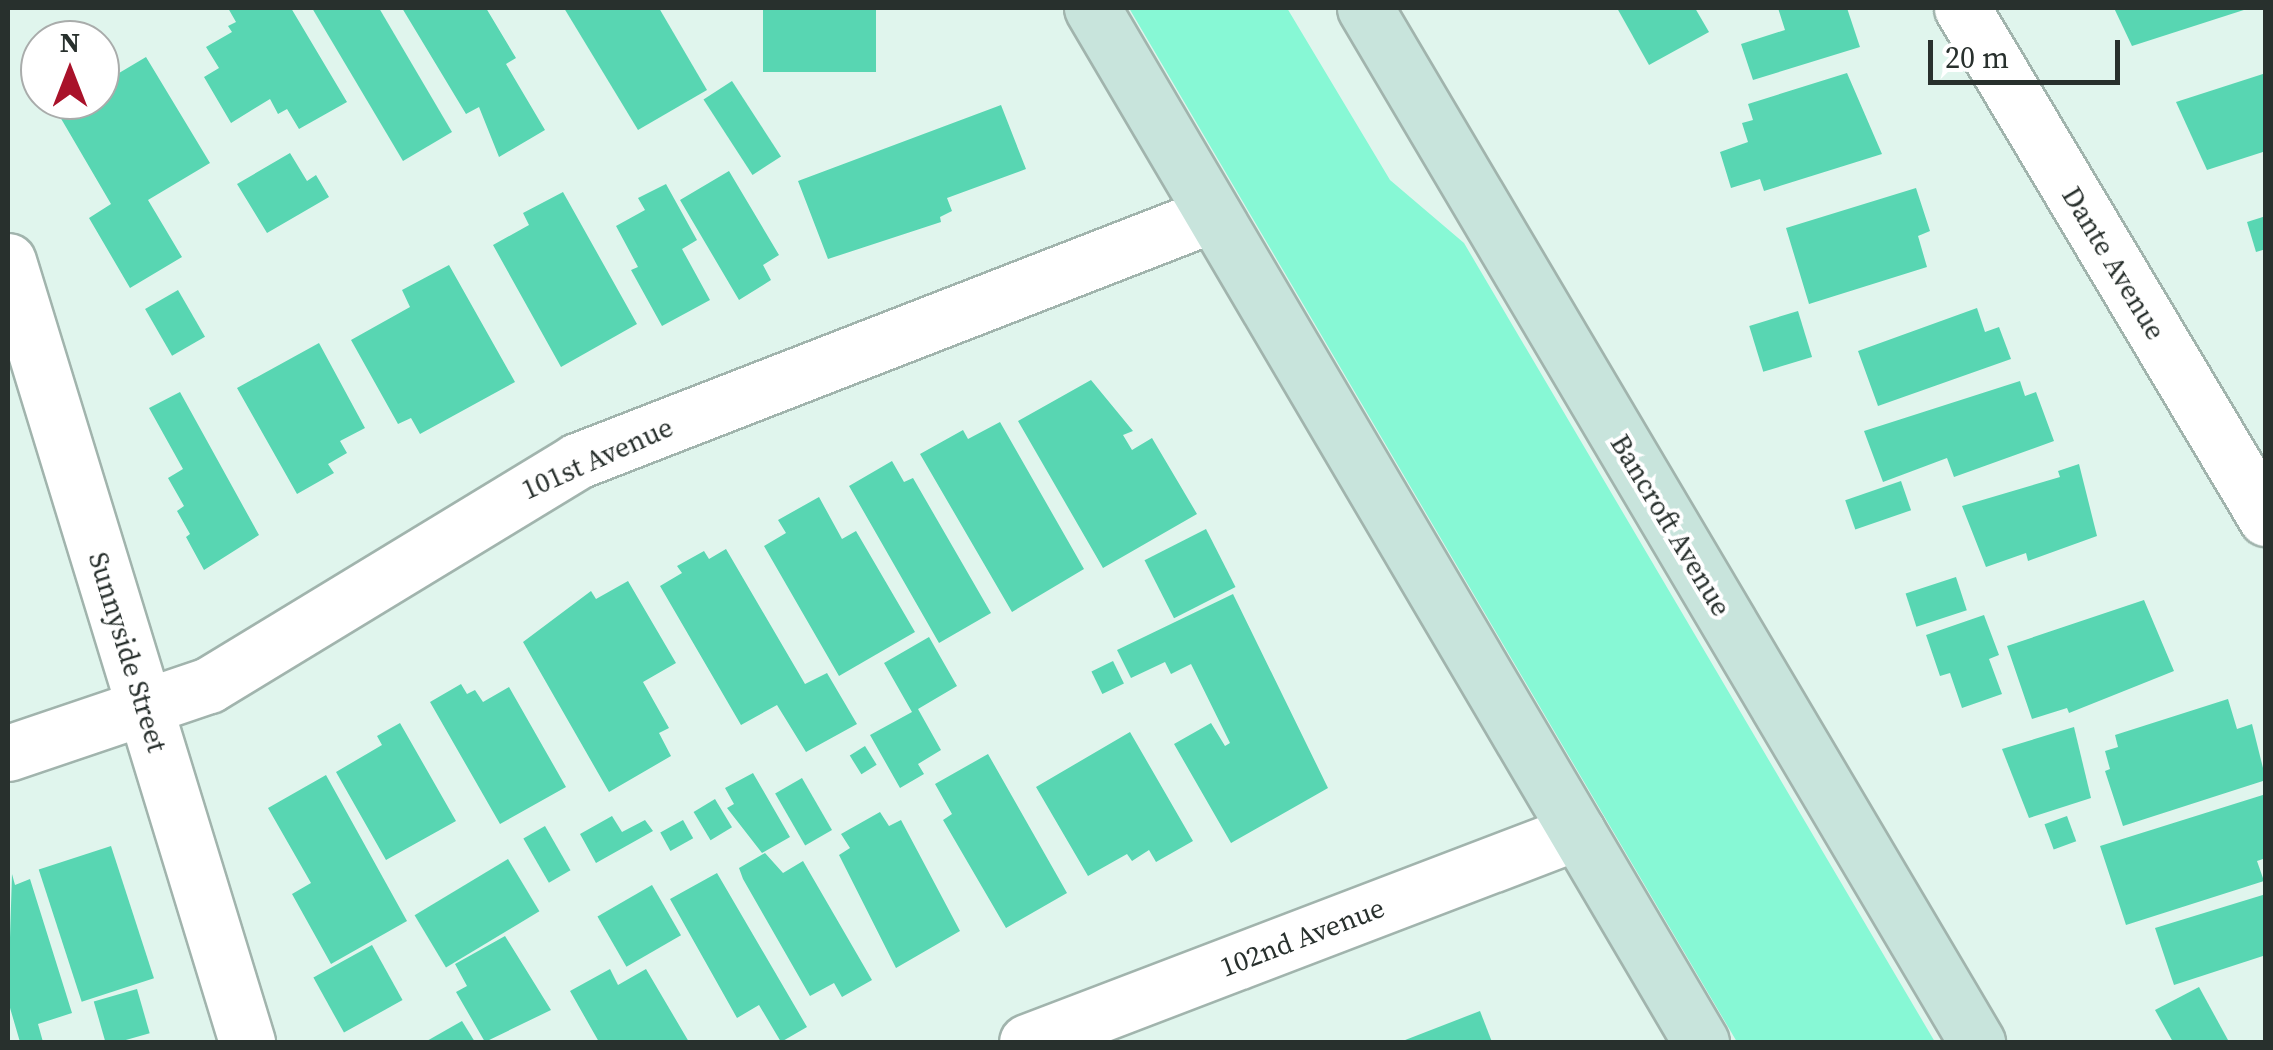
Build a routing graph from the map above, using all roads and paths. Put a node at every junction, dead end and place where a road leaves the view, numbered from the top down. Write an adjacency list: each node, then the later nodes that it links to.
1 (1092, 8): 4 (main road)
2 (1365, 8): 13 (main road, Bancroft Avenue)
3 (1962, 8): 6 (street, Dante Avenue)
4 (1213, 214): 7 (street, 101st Avenue); 9 (main road)
5 (8, 261): 7 (street, Sunnyside Street)
6 (2266, 518)
7 (144, 708): 8 (street, 101st Avenue); 10 (street, Sunnyside Street)
8 (8, 753)
9 (1578, 832): 11 (street, 102nd Avenue); 12 (main road)
10 (247, 1042)
11 (1027, 1042)
12 (1701, 1042)
13 (1976, 1042)

